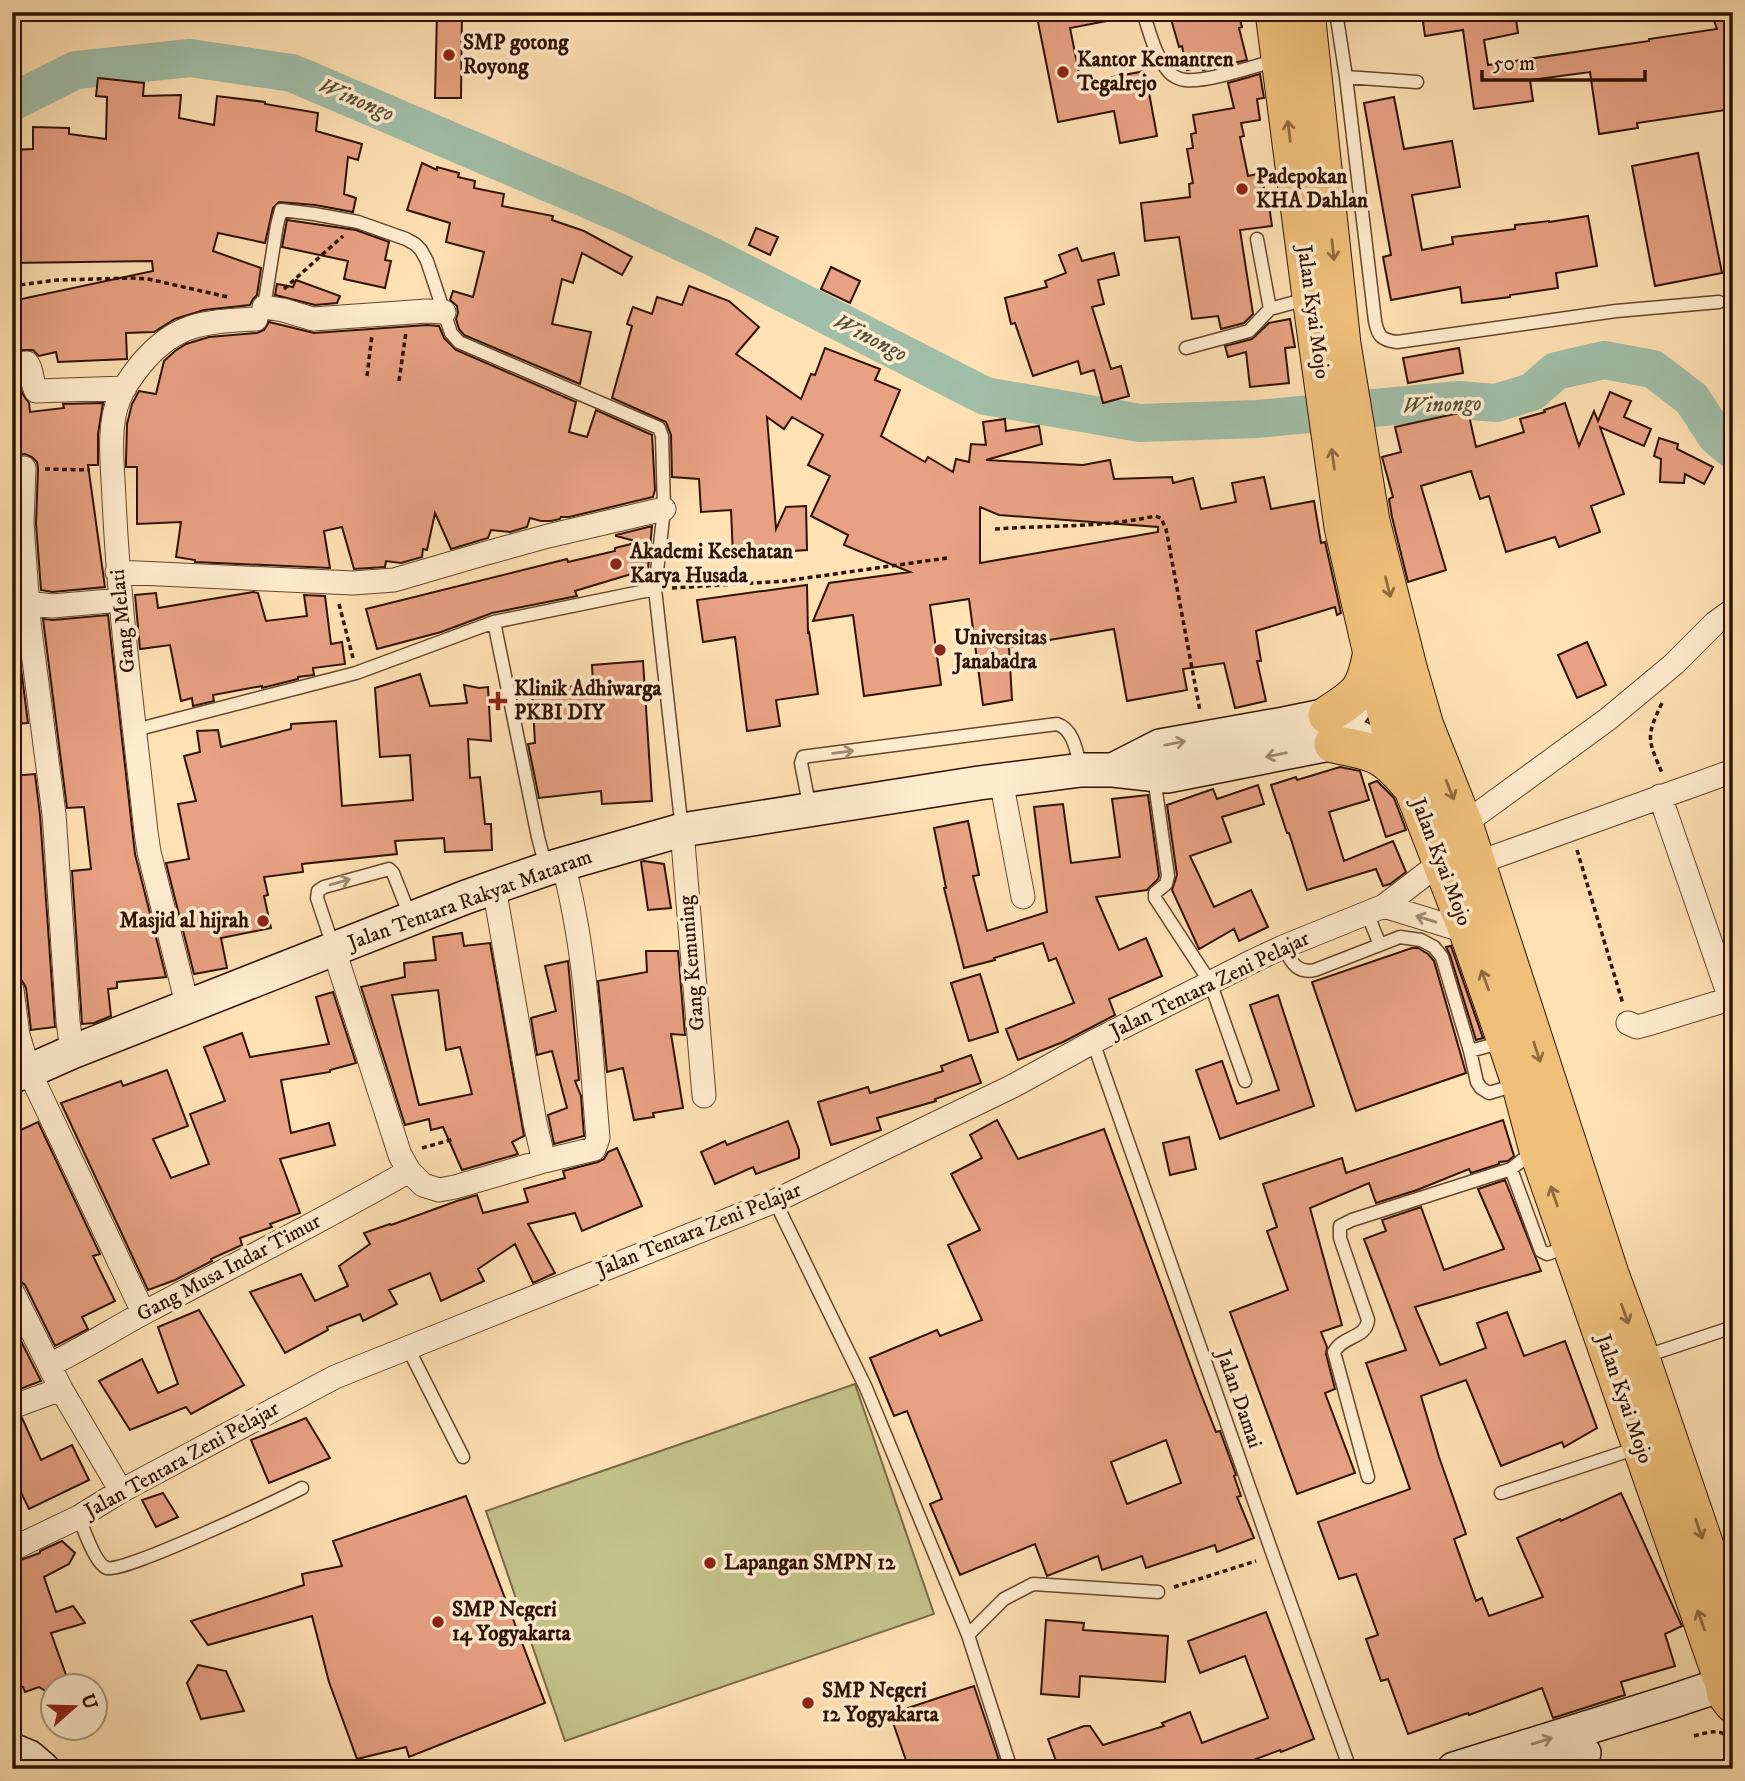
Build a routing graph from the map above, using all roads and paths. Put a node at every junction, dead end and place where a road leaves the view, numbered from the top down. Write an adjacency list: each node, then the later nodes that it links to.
1 (1143, 12): 5 (lane)
2 (1274, 12): 5 (main road, Jalan Kyai Mojo)
3 (1306, 12): 18 (main road, Jalan Kyai Mojo, one-way to 18)
4 (1336, 12): 6 (lane)
5 (1280, 59): 11 (main road, Jalan Kyai Mojo, one-way to 5)
6 (1346, 76): 7 (lane); 12 (lane)
7 (1417, 82)
8 (358, 222): 14 (lane); 15 (path); 15 (lane)
9 (1257, 239): 13 (lane)
10 (12, 286): 15 (path)
11 (1311, 297): 13 (lane); 18 (main road, Jalan Kyai Mojo)
12 (1719, 302)
13 (1270, 309): 19 (lane)
14 (444, 312): 16 (street, Gang Melati); 26 (lane)
15 (260, 313): 17 (street, Gang Melati); 23 (street, Gang Melati)
16 (408, 313): 17 (street, Gang Melati); 22 (path)
17 (374, 316): 21 (path)
18 (1330, 344): 28 (main road, Jalan Kyai Mojo)
19 (1186, 348)
20 (12, 363): 23 (street)
21 (367, 376)
22 (399, 381)
23 (125, 388): 25 (street, Gang Melati)
24 (24, 468): 25 (path); 27 (street)
25 (113, 470): 31 (street, Gang Melati)
26 (664, 509): 32 (street); 33 (lane)
27 (17, 524): 35 (street)
28 (1357, 524): 38 (main road, Jalan Kyai Mojo); 41 (main road, Jalan Kyai Mojo, one-way to 41)
29 (995, 529): 44 (path)
30 (947, 558): 33 (path)
31 (117, 572): 32 (street); 34 (street, Gang Melati)
32 (334, 582): 40 (path)
33 (656, 589): 37 (lane); 54 (lane)
34 (121, 600): 35 (street); 43 (street, Gang Melati)
35 (20, 604): 74 (street)
36 (1733, 610): 39 (street)
37 (494, 622): 40 (lane); 57 (lane)
38 (1372, 651): 41 (main road, Jalan Kyai Mojo); 42 (main road)
39 (1674, 664): 50 (path); 52 (street)
40 (356, 673): 43 (lane)
41 (1404, 714): 42 (street, Jalan Tentara Rakyat Mataram); 49 (main road, Jalan Kyai Mojo); 52 (main road, Jalan Kyai Mojo, one-way to 52)
42 (1330, 729): 44 (street, Jalan Tentara Rakyat Mataram); 47 (street, Jalan Tentara Rakyat Mataram, one-way to 47); 49 (main road)
43 (135, 730): 69 (street, Gang Melati)
44 (1194, 740): 45 (street, Jalan Tentara Rakyat Mataram, one-way to 44)
45 (1097, 770): 47 (street, Jalan Tentara Rakyat Mataram); 48 (street, Jalan Tentara Rakyat Mataram); 51 (lane, one-way to 45)
46 (1733, 771): 50 (street)
47 (1153, 775): 66 (lane)
48 (1001, 780): 51 (street, Jalan Tentara Rakyat Mataram); 59 (street)
49 (1413, 790): 55 (main road, Jalan Kyai Mojo)
50 (1665, 795): 53 (street); 68 (street)
51 (810, 809): 54 (street, Jalan Tentara Rakyat Mataram)
52 (1464, 824): 56 (main road, Jalan Kyai Mojo)
53 (1571, 829): 56 (street); 70 (path)
54 (682, 830): 57 (street, Jalan Tentara Rakyat Mataram); 78 (street, Gang Kemuning)
55 (1441, 862): 60 (street, Jalan Tentara Zeni Pelajar); 62 (main road, Jalan Kyai Mojo)
56 (1477, 863): 84 (main road, Jalan Kyai Mojo, one-way to 84)
57 (554, 866): 58 (street, Jalan Tentara Rakyat Mataram); 80 (street)
58 (494, 887): 61 (street, Jalan Tentara Rakyat Mataram); 80 (street)
59 (1023, 897)
60 (1375, 909): 62 (street, one-way to 60); 63 (lane); 64 (street, Jalan Tentara Zeni Pelajar)
61 (410, 918): 65 (street, Jalan Tentara Rakyat Mataram); 65 (lane, one-way to 61)
62 (1468, 932): 71 (main road, Jalan Kyai Mojo, one-way to 62)
63 (1380, 945): 64 (lane); 73 (lane)
64 (1283, 947): 66 (street, Jalan Tentara Zeni Pelajar)
65 (334, 950): 69 (street, Jalan Tentara Rakyat Mataram); 82 (street)
66 (1210, 982): 72 (street, Jalan Tentara Zeni Pelajar); 76 (lane)
67 (12, 990): 75 (street)
68 (1731, 998): 70 (street)
69 (188, 1008): 74 (street, Jalan Tentara Rakyat Mataram)
70 (1628, 1023)
71 (1506, 1041): 73 (lane); 77 (main road, Jalan Kyai Mojo)
72 (1093, 1042): 83 (street, Jalan Tentara Zeni Pelajar); 101 (lane, Jalan Damai)
73 (1470, 1051): 77 (lane)
74 (72, 1052): 75 (street, Jalan Tentara Rakyat Mataram)
75 (21, 1074): 86 (street)
76 (1245, 1081)
77 (1520, 1083): 81 (main road, Jalan Kyai Mojo)
78 (704, 1096)
79 (454, 1139): 82 (path)
80 (544, 1161): 82 (street)
81 (1525, 1161): 84 (main road, Jalan Kyai Mojo); 95 (lane)
82 (404, 1163): 86 (street, Gang Musa Indar Timur)
83 (775, 1201): 88 (street, Jalan Tentara Zeni Pelajar); 104 (lane)
84 (1597, 1279): 89 (main road, Jalan Kyai Mojo, one-way to 89); 93 (main road, Jalan Kyai Mojo)
85 (12, 1291): 90 (street)
86 (143, 1312): 90 (street, Gang Musa Indar Timur)
87 (1733, 1327): 89 (lane)
88 (408, 1348): 94 (lane); 97 (street, Jalan Tentara Zeni Pelajar)
89 (1640, 1358): 103 (main road, Jalan Kyai Mojo, one-way to 103)
90 (49, 1365): 91 (street)
91 (61, 1389): 92 (street); 97 (street)
92 (12, 1407)
93 (1641, 1447): 98 (lane); 105 (main road, Jalan Kyai Mojo, one-way to 93)
94 (463, 1457)
95 (1368, 1477)
96 (302, 1488): 99 (lane)
97 (121, 1491): 99 (street, Jalan Tentara Zeni Pelajar)
98 (1501, 1493)
99 (79, 1517): 100 (street, Jalan Tentara Zeni Pelajar)
100 (12, 1549)
101 (1273, 1555): 102 (path); 111 (lane, Jalan Damai)
102 (1158, 1592): 104 (lane)
103 (1733, 1628)
104 (968, 1635): 110 (lane)
105 (1730, 1690): 112 (street, one-way to 105); 113 (street)
106 (1694, 1737): 107 (path)
107 (1733, 1742)
108 (12, 1750): 109 (street)
109 (43, 1769)
110 (1010, 1769)
111 (1350, 1769)
112 (1454, 1769)
113 (1533, 1769)

